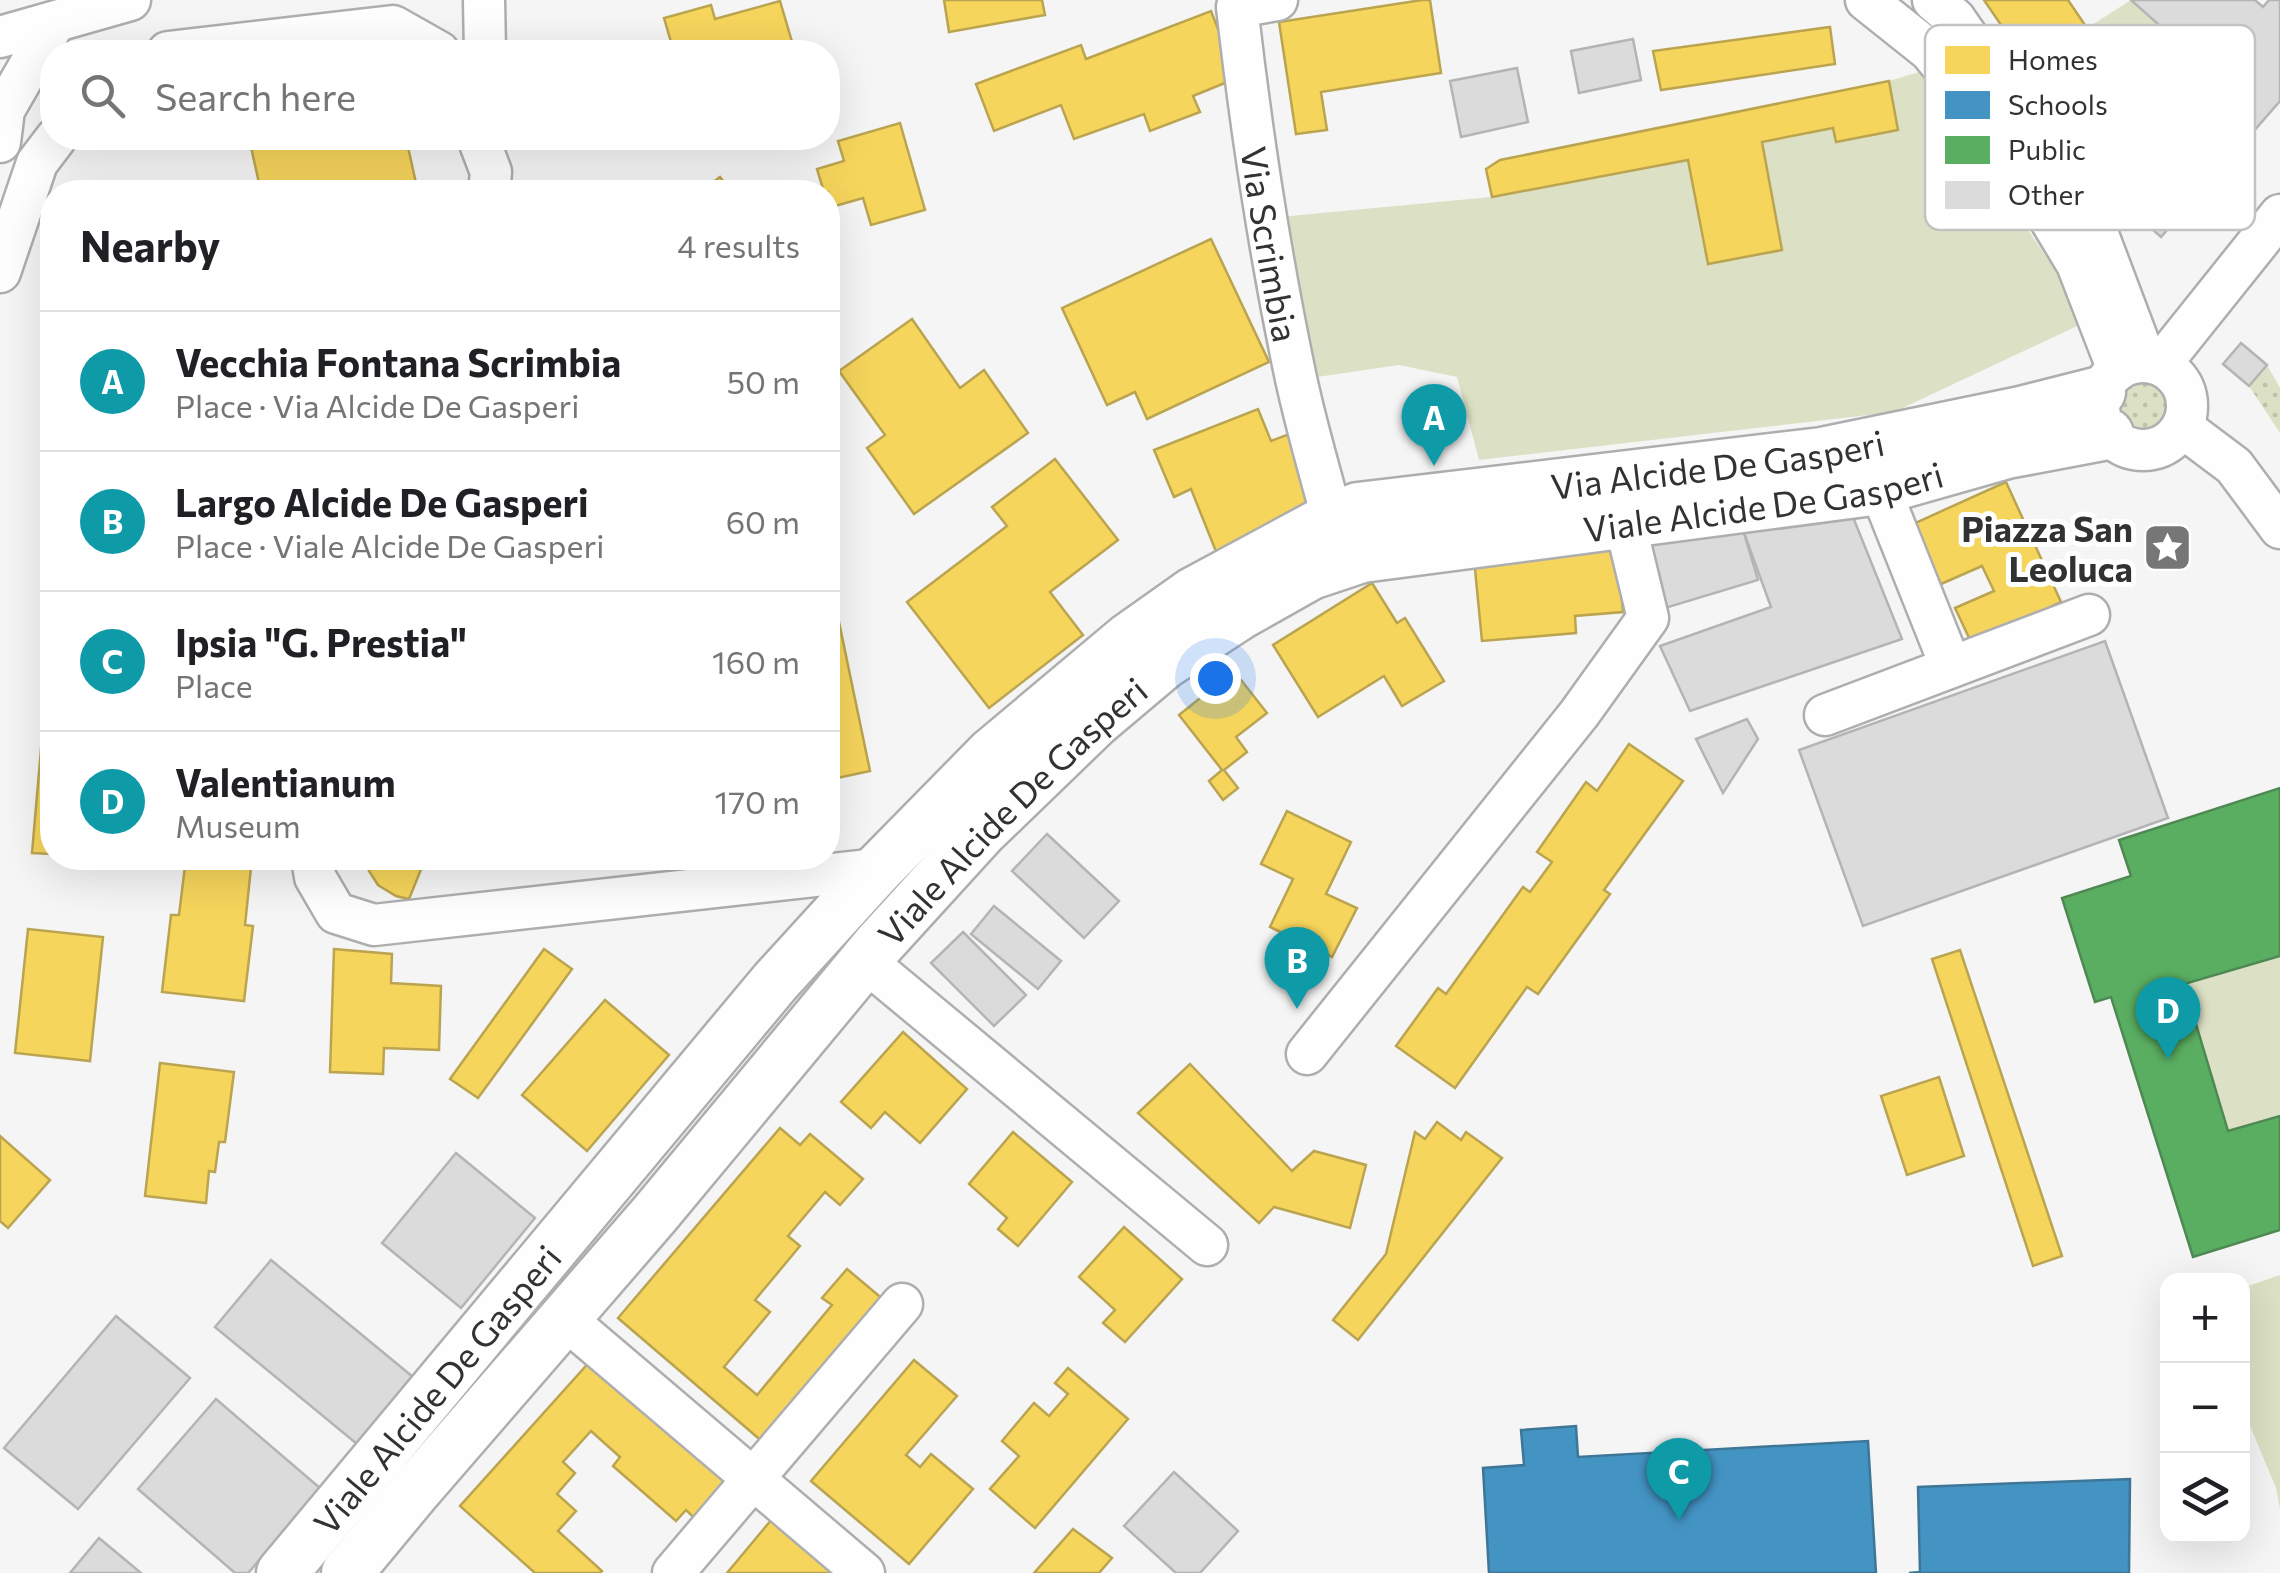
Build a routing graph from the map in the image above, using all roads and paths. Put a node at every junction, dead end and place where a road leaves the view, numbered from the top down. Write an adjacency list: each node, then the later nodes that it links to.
1 (130, 0): 6 (street)
2 (484, 0): 12 (street)
3 (1277, 0): 24 (street, Via Scrimbia)
4 (1866, 0): 13 (street)
5 (1933, 0): 7 (street)
6 (54, 23): 8 (street); 9 (street)
7 (1959, 25)
8 (0, 37)
9 (44, 40)
10 (272, 40): 11 (street)
11 (418, 40)
12 (485, 40)
13 (1925, 46)
14 (40, 47): 15 (street)
15 (0, 142)
16 (47, 150): 20 (street)
17 (2280, 216): 21 (street)
18 (2057, 230): 21 (street)
19 (2091, 230): 21 (street)
20 (0, 270)
21 (2126, 385): 22 (street); 22 (street); 23 (main road, Viale Alcide De Gasperi); 24 (main road, Via Alcide De Gasperi)
22 (2182, 427): 26 (street)
23 (1880, 489): 25 (main road, Viale Alcide De Gasperi); 28 (street)
24 (1332, 518): 30 (main road, Viale Alcide De Gasperi)
25 (1625, 523): 32 (main road, Viale Alcide De Gasperi); 33 (street)
26 (2280, 528)
27 (2089, 615): 28 (street)
28 (1952, 667): 29 (street)
29 (1825, 715)
30 (878, 869): 31 (street); 38 (main road, Viale Alcide De Gasperi)
31 (314, 870)
32 (865, 960): 34 (street); 36 (main road, Viale Alcide De Gasperi)
33 (1308, 1054)
34 (1206, 1245)
35 (902, 1304): 37 (street)
36 (564, 1318): 37 (street); 39 (main road, Viale Alcide De Gasperi)
37 (754, 1479): 40 (street); 41 (street)
38 (282, 1573)
39 (347, 1573)
40 (673, 1573)
41 (864, 1573)

